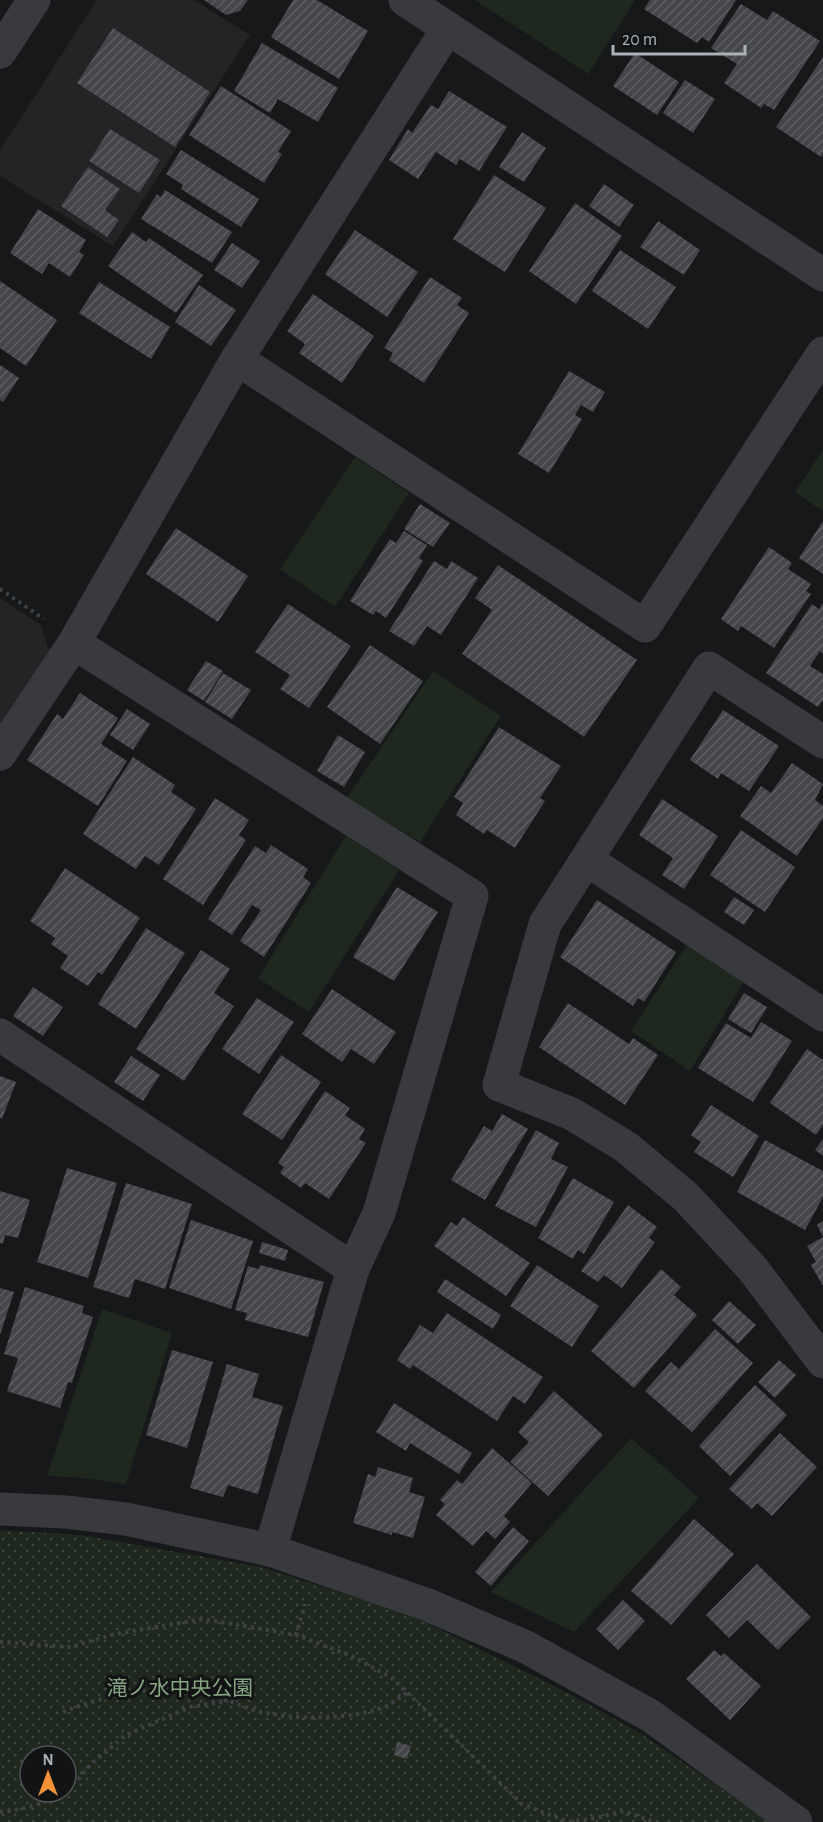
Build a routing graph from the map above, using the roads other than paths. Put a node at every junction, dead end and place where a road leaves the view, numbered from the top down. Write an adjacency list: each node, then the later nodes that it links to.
1 (34, 0): 4 (street)
2 (405, 0): 3 (street)
3 (448, 28): 5 (street); 7 (street)
4 (0, 52)
5 (823, 275)
6 (823, 353): 7 (street)
7 (237, 358): 8 (street)
8 (74, 643): 10 (street); 14 (street)
9 (823, 742): 11 (street)
10 (0, 754)
11 (587, 860): 12 (street); 15 (street)
12 (823, 1015)
13 (0, 1035): 14 (street)
14 (353, 1269): 17 (street)
15 (823, 1362)
16 (0, 1509): 17 (street)
17 (270, 1550): 18 (street)
18 (796, 1822)

